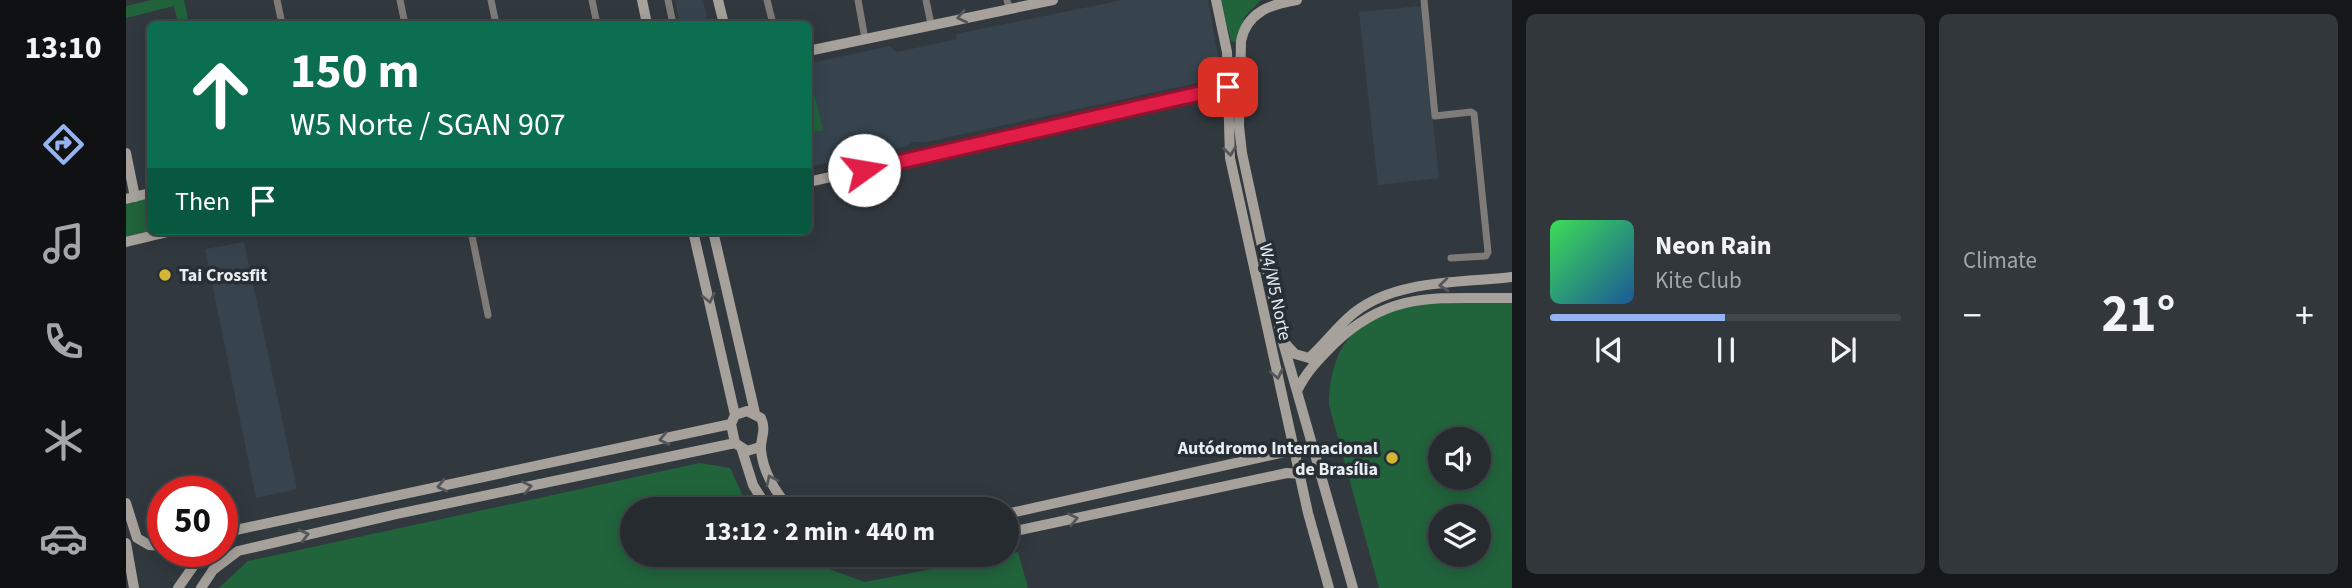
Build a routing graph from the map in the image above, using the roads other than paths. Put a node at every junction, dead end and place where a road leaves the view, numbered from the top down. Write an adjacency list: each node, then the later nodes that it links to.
1 (277, 0): 18 (street)
2 (400, 0): 19 (street)
3 (491, 0): 20 (street)
4 (592, 0): 21 (street)
5 (642, 0): 22 (street)
6 (668, 0): 23 (street)
7 (718, 0): 24 (street)
8 (767, 0): 25 (street)
9 (858, 0): 28 (street)
10 (926, 0): 26 (street)
11 (1054, 0): 16 (street)
12 (1216, 0): 27 (street, W4/W5 Norte)
13 (1269, 0): 17 (street)
14 (1297, 0): 17 (street)
15 (1424, 0): 42 (street)
16 (1008, 4): 26 (street, one-way to 26)
17 (1255, 15): 29 (street)
18 (281, 21)
19 (404, 21)
20 (495, 21)
21 (596, 21)
22 (647, 21)
23 (672, 21)
24 (723, 21)
25 (772, 21)
26 (931, 23): 28 (street)
27 (1223, 34): 29 (street); 32 (street, W4/W5 Norte)
28 (865, 39): 30 (street)
29 (1241, 41): 31 (street, W4/W5 Norte)
30 (812, 50)
31 (1241, 71): 32 (street); 46 (street, W4/W5 Norte)
32 (1228, 87): 34 (street); 50 (street, W4/W5 Norte, one-way to 50)
33 (126, 153): 36 (street)
34 (812, 181)
35 (147, 194): 36 (street)
36 (130, 198)
37 (154, 235): 41 (street)
38 (472, 235): 45 (street)
39 (695, 235): 51 (street, one-way to 51)
40 (714, 235): 49 (street)
41 (127, 241)
42 (1451, 258)
43 (1512, 278): 46 (street, one-way to 46)
44 (1512, 298): 47 (street)
45 (488, 316)
46 (1282, 340): 47 (street, W4/W5 Norte)
47 (1297, 391): 48 (street, W4/W5 Norte)
48 (1302, 409): 50 (street); 55 (street, W4/W5 Norte)
49 (755, 412): 51 (street); 53 (street)
50 (1285, 413): 54 (street, W4/W5 Norte)
51 (733, 420): 52 (street); 59 (street, one-way to 59)
52 (739, 447): 53 (street); 61 (street); 65 (street, one-way to 52)
53 (761, 447): 62 (street, one-way to 53)
54 (1294, 450): 55 (street); 56 (street, W4/W5 Norte); 57 (street)
55 (1313, 451): 66 (street, W4/W5 Norte)
56 (1300, 474): 64 (street); 68 (street, W4/W5 Norte)
57 (1182, 477): 58 (street); 64 (street)
58 (1124, 489): 67 (street); 70 (street)
59 (419, 491): 60 (street); 65 (street)
60 (397, 495): 69 (street); 72 (street)
61 (760, 497)
62 (782, 497)
63 (126, 503): 74 (street)
64 (1144, 503): 70 (street)
65 (425, 509): 69 (street)
66 (1329, 509): 68 (street); 80 (street, W4/W5 Norte)
67 (1019, 511)
68 (1308, 513): 79 (street, W4/W5 Norte)
69 (397, 514): 78 (street, one-way to 69)
70 (1095, 514): 71 (street, one-way to 70)
71 (1019, 530)
72 (238, 531)
73 (126, 543): 76 (street)
74 (147, 544)
75 (193, 567): 77 (street)
76 (134, 588)
77 (178, 588)
78 (201, 588)
79 (1329, 588)
80 (1353, 588)

